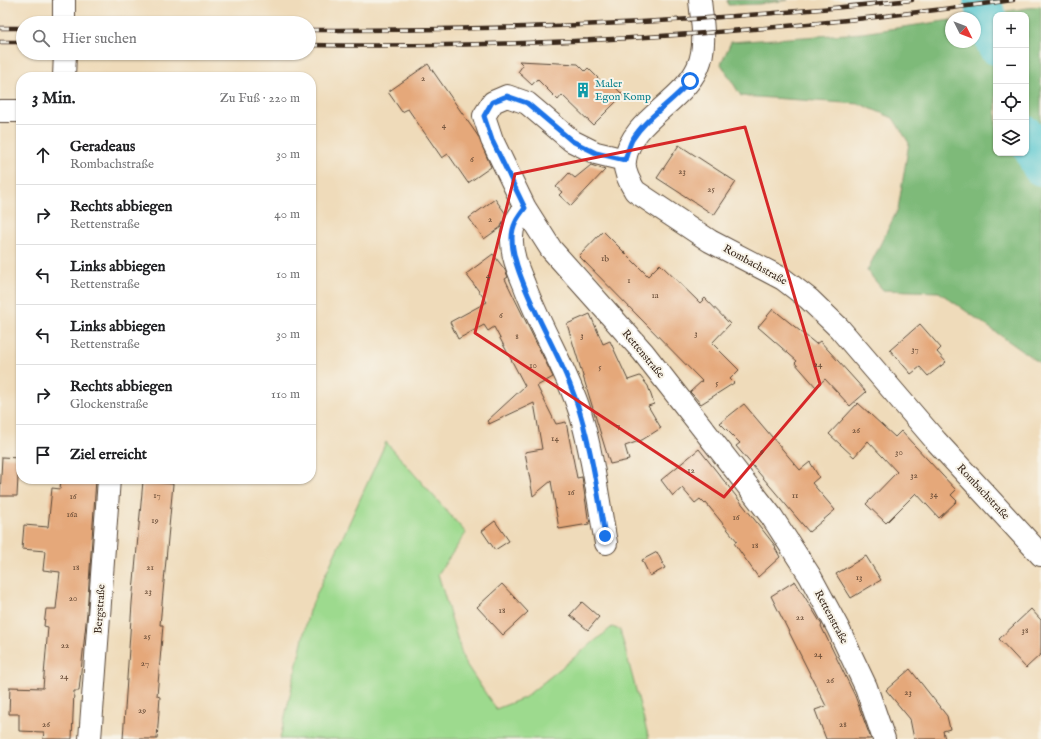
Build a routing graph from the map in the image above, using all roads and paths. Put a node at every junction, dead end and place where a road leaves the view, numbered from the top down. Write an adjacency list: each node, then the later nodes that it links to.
1 (64, 0): 3 (street)
2 (700, 0): 8 (street, Rombachstraße)
3 (64, 16)
4 (65, 60): 5 (street)
5 (64, 72)
6 (0, 111): 7 (street)
7 (16, 111)
8 (625, 160): 9 (street, Rettenstraße); 12 (street, Rombachstraße)
9 (525, 208): 11 (street); 14 (street, Rettenstraße)
10 (109, 484): 13 (street, Bergstraße)
11 (606, 543)
12 (1041, 555)
13 (90, 739)
14 (884, 739)

